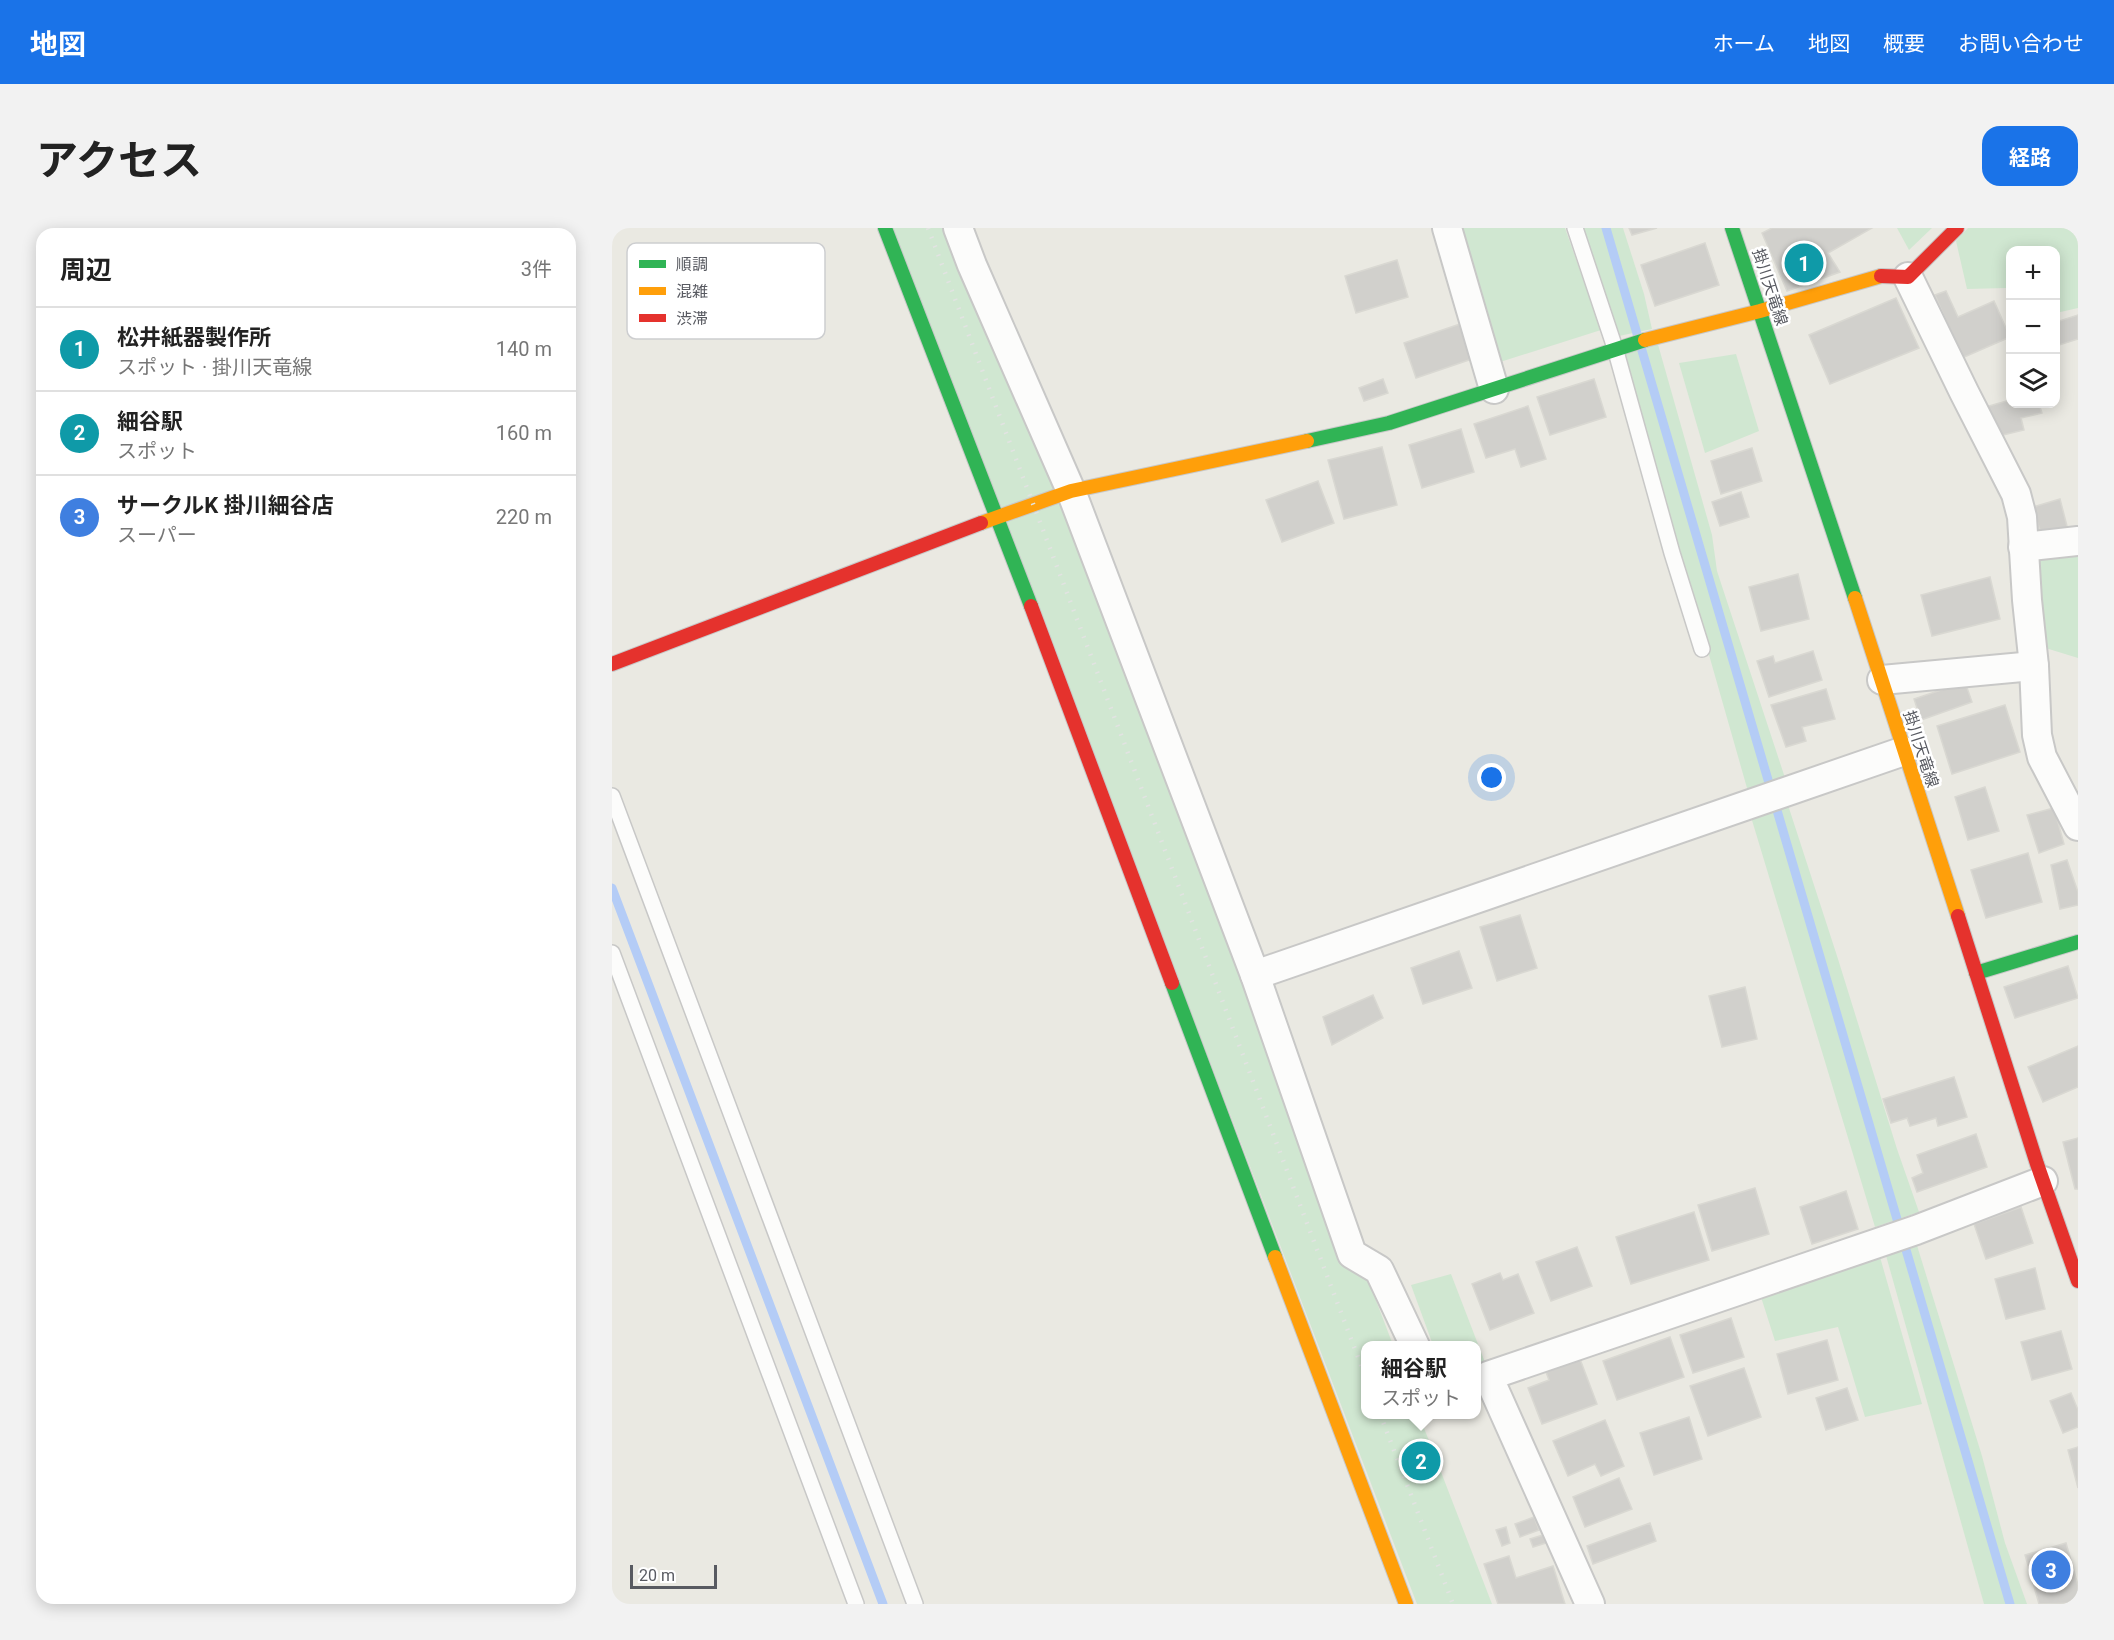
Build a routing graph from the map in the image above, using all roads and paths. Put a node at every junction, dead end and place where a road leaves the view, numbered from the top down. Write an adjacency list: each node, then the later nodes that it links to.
1 (885, 228): 12 (street)
2 (958, 228): 11 (street)
3 (1447, 228): 10 (street)
4 (1575, 228): 9 (lane)
5 (1732, 228): 8 (street, 掛川天竜線)
6 (1957, 228): 7 (street)
7 (1908, 278): 8 (street); 14 (street)
8 (1760, 312): 9 (street); 18 (street, 掛川天竜線)
9 (1619, 347): 10 (street); 15 (lane)
10 (1494, 389): 11 (street)
11 (1071, 491): 12 (street); 25 (street)
12 (997, 517): 16 (street); 32 (street)
13 (2078, 542): 14 (street)
14 (2023, 547): 17 (street)
15 (1702, 649)
16 (612, 664)
17 (2034, 666): 18 (street); 21 (street)
18 (1882, 681): 19 (street, 掛川天竜線)
19 (1904, 752): 24 (street, 掛川天竜線); 25 (street)
20 (612, 796): 31 (lane)
21 (2078, 826)
22 (2078, 942): 24 (street)
23 (612, 953): 30 (lane)
24 (1976, 973): 26 (street, 掛川天竜線)
25 (1255, 975): 28 (street)
26 (2043, 1181): 27 (street, 掛川天竜線); 29 (street)
27 (2078, 1281)
28 (1413, 1341)
29 (1482, 1378): 33 (street)
30 (856, 1604)
31 (915, 1604)
32 (1406, 1604)
33 (1590, 1604)

